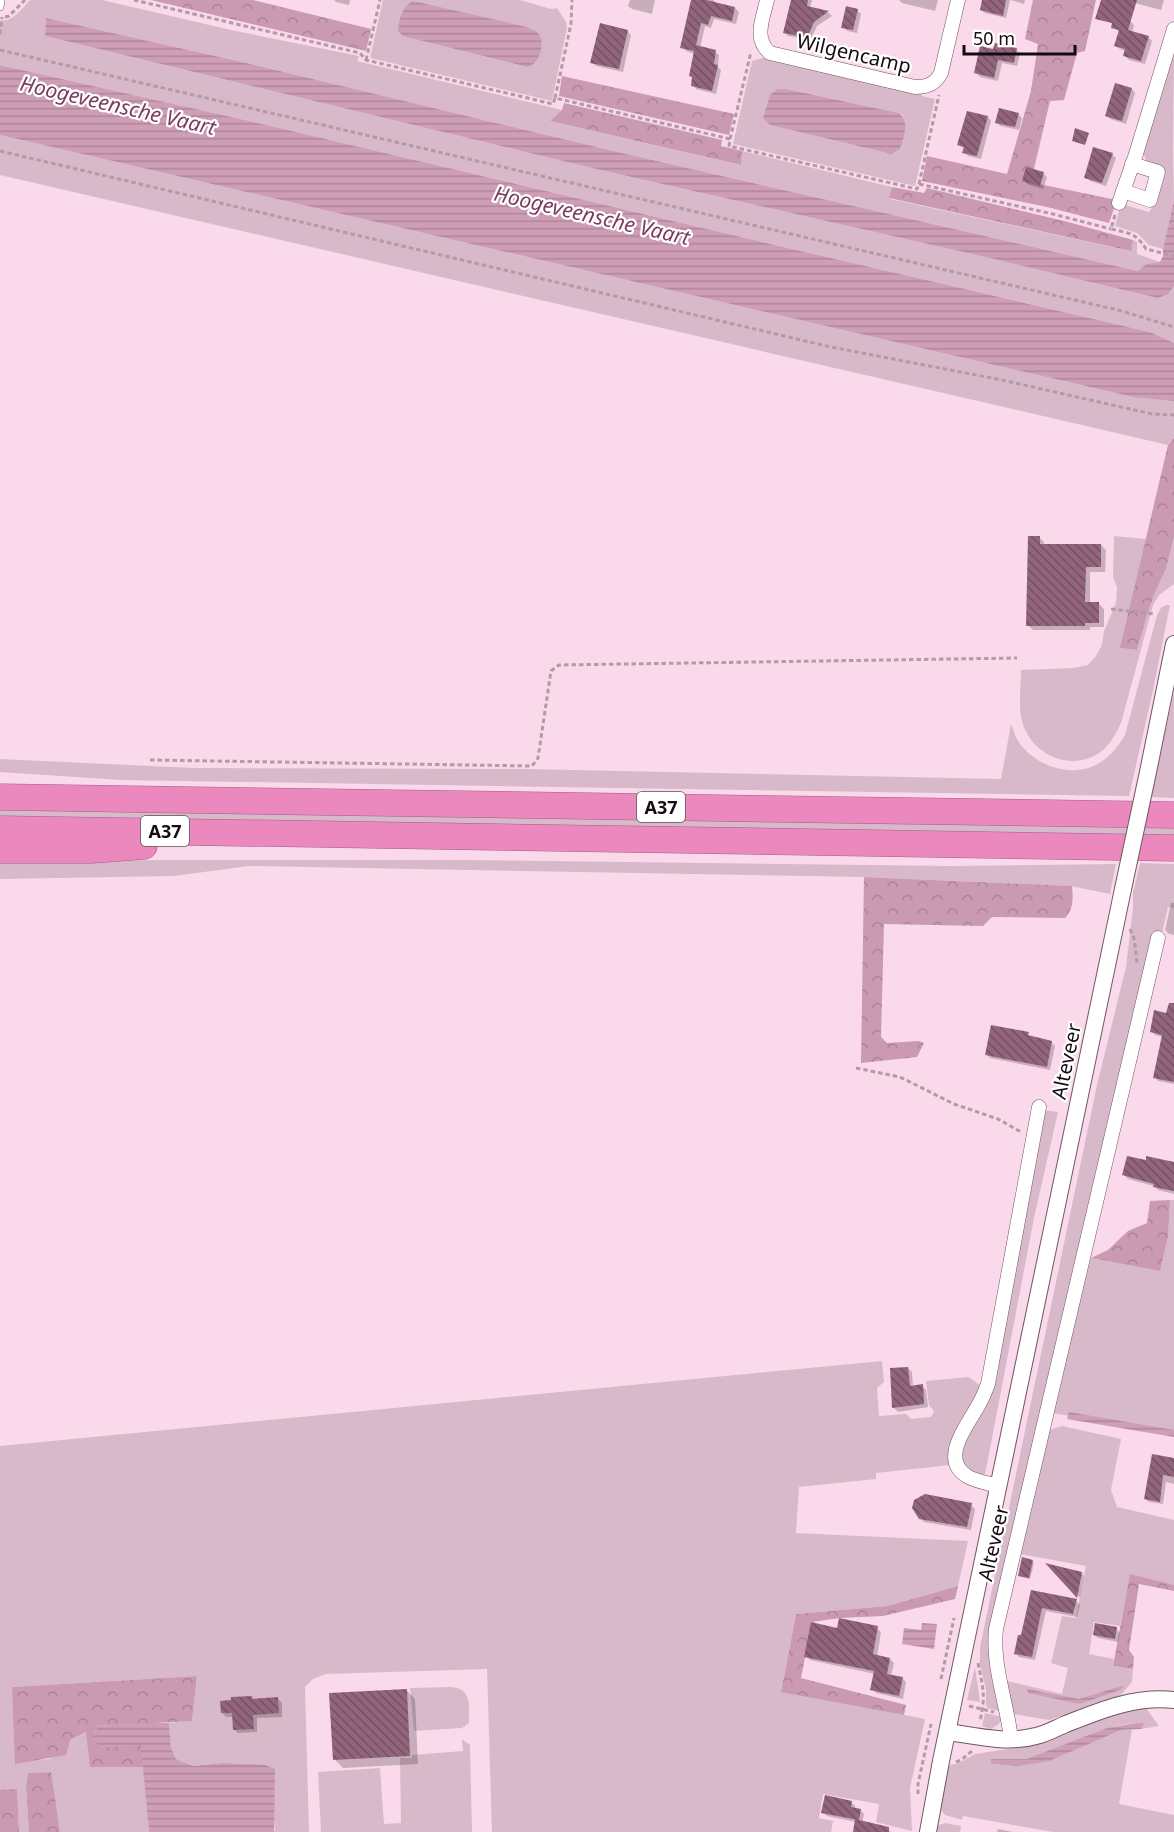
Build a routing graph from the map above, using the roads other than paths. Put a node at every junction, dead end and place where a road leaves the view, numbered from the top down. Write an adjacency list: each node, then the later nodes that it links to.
1 (1, 0): 4 (lane)
2 (767, 0): 3 (street, Wilgencamp)
3 (958, 0)
4 (0, 7)
5 (1174, 29): 6 (street)
6 (1132, 164): 6 (street)
7 (1174, 644): 16 (street, Alteveer, bridge)
8 (0, 797): 9 (highway, A37)
9 (1174, 815)
10 (0, 829): 11 (highway, A37)
11 (330, 834): 12 (highway, A37); 13 (highway, A37)
12 (1174, 848)
13 (0, 850)
14 (1158, 938): 19 (street, Alteveer)
15 (1039, 1107): 16 (street, Alteveer)
16 (999, 1486): 18 (street, Alteveer)
17 (1174, 1700): 19 (street)
18 (948, 1732): 19 (street); 20 (street, Alteveer)
19 (1011, 1739)
20 (928, 1832)

